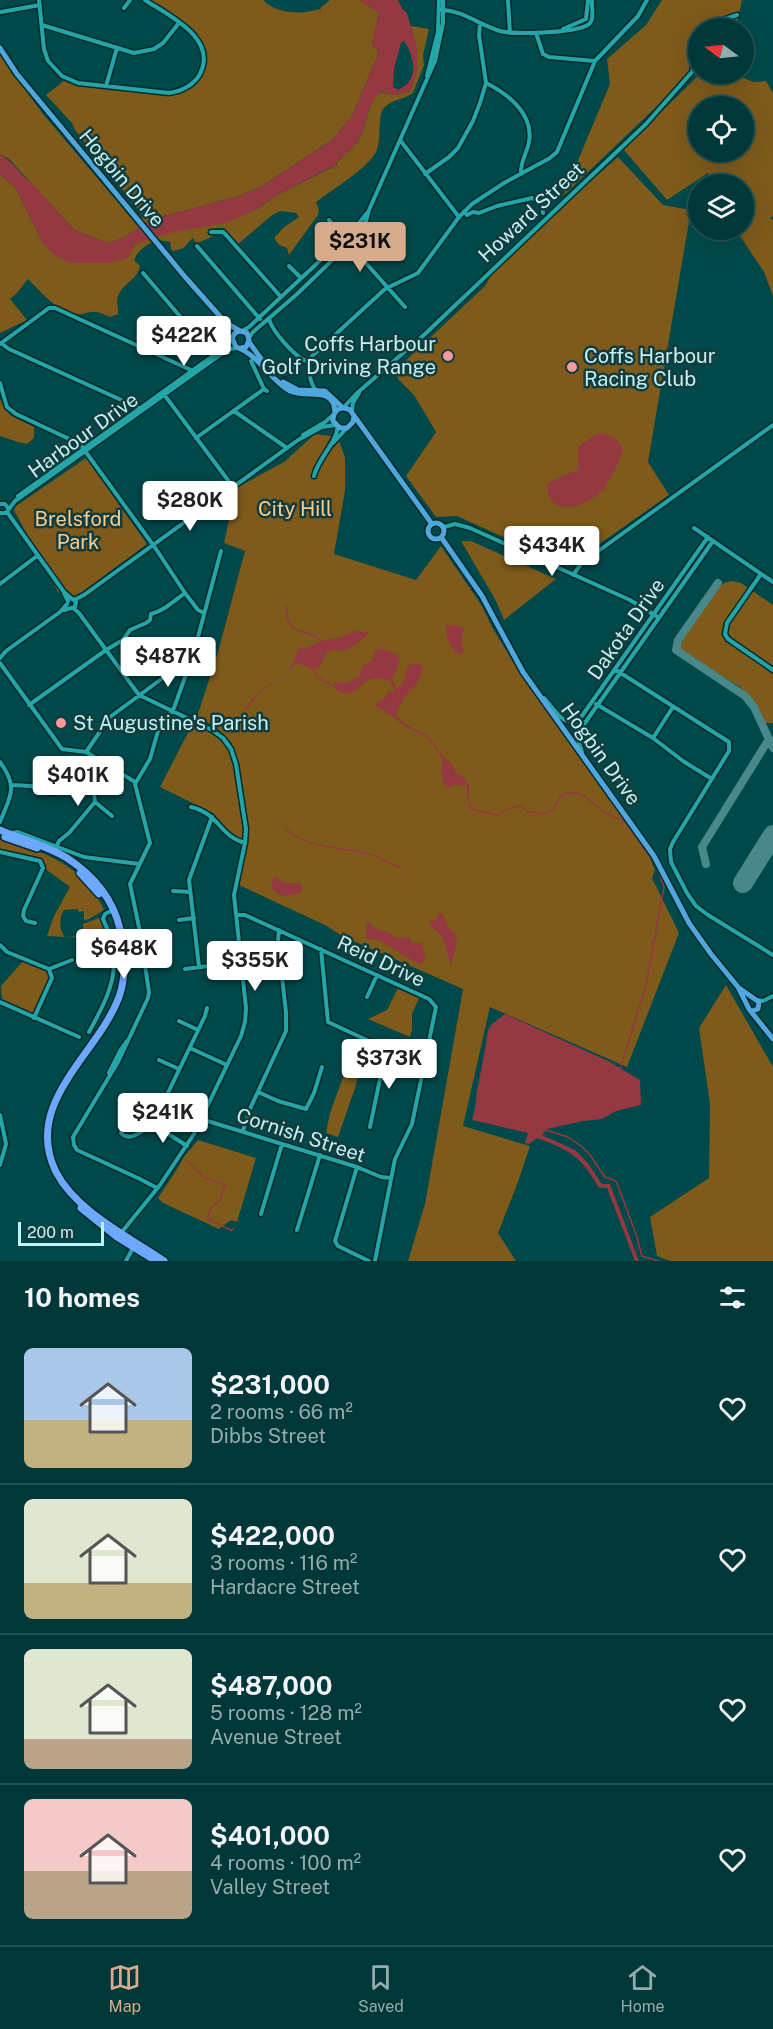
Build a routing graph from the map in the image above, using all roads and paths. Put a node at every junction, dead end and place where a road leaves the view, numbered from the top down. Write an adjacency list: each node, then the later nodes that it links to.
1 (129, 0): 8 (street)
2 (145, 0): 13 (street)
3 (441, 0): 9 (street)
4 (508, 0): 16 (street)
5 (590, 0): 17 (street)
6 (646, 0): 20 (street)
7 (39, 3): 10 (street); 15 (street)
8 (124, 8)
9 (441, 10): 14 (street); 24 (street)
10 (1, 12)
11 (737, 15): 12 (street)
12 (728, 18)
13 (179, 23): 19 (street); 23 (street)
14 (480, 23): 16 (street); 22 (street)
15 (42, 25): 19 (street); 23 (street)
16 (510, 33): 17 (street)
17 (536, 33): 20 (street)
18 (0, 48): 44 (main road, Hogbin Drive)
19 (117, 48): 23 (street)
20 (595, 61): 26 (street)
21 (688, 77): 61 (street, Howard Street)
22 (486, 83): 25 (street); 26 (street)
23 (106, 86)
24 (400, 140): 25 (street); 27 (street)
25 (425, 174): 30 (street)
26 (521, 174): 28 (street)
27 (369, 210): 33 (street); 34 (street)
28 (464, 211): 29 (street); 30 (street)
29 (543, 213)
30 (459, 217): 39 (street)
31 (329, 220): 33 (street)
32 (211, 232): 40 (street)
33 (344, 238): 38 (street)
34 (349, 244): 39 (street); 43 (street)
35 (197, 246): 42 (street)
36 (289, 266): 38 (street)
37 (143, 273): 52 (street)
38 (301, 278): 40 (street)
39 (387, 287): 41 (street); 55 (street)
40 (281, 297): 42 (street)
41 (405, 307)
42 (260, 317): 45 (street); 46 (street)
43 (269, 318): 45 (street); 47 (street)
44 (225, 322): 46 (main road, Hogbin Drive); 48 (main road, Hogbin Drive)
45 (260, 325): 47 (street); 49 (street)
46 (241, 331): 48 (main road); 49 (main road)
47 (275, 331): 53 (street)
48 (232, 338): 51 (main road); 52 (street, Harbour Drive)
49 (249, 340): 51 (main road); 62 (main road)
50 (1, 344): 56 (street); 65 (street)
51 (239, 348): 63 (street, Harbour Drive); 67 (main road)
52 (213, 355): 56 (street, Harbour Drive)
53 (302, 360): 55 (street); 57 (street)
54 (251, 361): 66 (street)
55 (309, 362): 58 (street)
56 (192, 371): 63 (street, Harbour Drive)
57 (285, 374)
58 (311, 374): 60 (street); 62 (street)
59 (0, 383): 77 (street)
60 (316, 390): 62 (main road); 64 (main road)
61 (362, 390): 64 (street, Howard Street); 68 (street, Howard Street)
62 (303, 391)
63 (163, 393): 65 (street, Harbour Drive); 73 (street); 77 (street, Harbour Drive)
64 (343, 407): 67 (main road); 68 (main road)
65 (140, 408): 77 (street, Harbour Drive)
66 (234, 411): 73 (street); 75 (street)
67 (334, 414): 70 (main road); 74 (street)
68 (353, 414): 71 (main road); 72 (main road)
69 (773, 425): 93 (street)
70 (336, 426): 71 (main road); 74 (street); 76 (street)
71 (348, 427): 72 (main road); 76 (street)
72 (368, 436): 83 (main road)
73 (196, 438): 79 (street)
74 (298, 440): 75 (street)
75 (287, 448): 79 (street)
76 (327, 448): 78 (street)
77 (85, 451): 81 (street, Harbour Drive); 82 (street, Harbour Drive); 89 (street)
78 (314, 476)
79 (233, 487): 89 (street)
80 (0, 499): 81 (street)
81 (3, 504): 82 (street)
82 (3, 513): 91 (street)
83 (432, 524): 84 (main road); 86 (main road)
84 (444, 527): 86 (main road); 93 (street)
85 (694, 528): 87 (street)
86 (441, 537): 108 (main road, Hogbin Drive)
87 (708, 537): 88 (street); 99 (street, Dakota Drive)
88 (713, 541): 92 (street); 100 (street, Dakota Drive)
89 (153, 545): 96 (street); 97 (street)
90 (221, 551): 98 (street)
91 (38, 556): 95 (street); 97 (street)
92 (761, 574): 94 (street); 106 (street)
93 (573, 575): 99 (street)
94 (773, 582)
95 (0, 584)
96 (185, 593): 98 (street); 101 (street)
97 (72, 604): 101 (street); 102 (street)
98 (204, 613): 103 (street)
99 (654, 615): 100 (street); 107 (street, Dakota Drive)
100 (658, 618): 107 (street, Dakota Drive)
101 (106, 650): 109 (street); 111 (street)
102 (0, 656)
103 (190, 662): 109 (street); 113 (street)
104 (0, 663): 105 (street)
105 (2, 669): 111 (street)
106 (773, 670)
107 (618, 671): 110 (street, Dakota Drive); 112 (street)
108 (537, 692): 110 (street, Dakota Drive); 117 (main road, Hogbin Drive)
109 (139, 696): 113 (street); 115 (street)
110 (595, 703): 114 (street); 117 (street, Dakota Drive)
111 (29, 705): 115 (street)
112 (673, 706): 114 (street); 119 (street)
113 (172, 711): 120 (street); 129 (street)
114 (653, 738): 119 (street)
115 (86, 753): 116 (street)
116 (90, 756): 120 (street); 123 (street)
117 (584, 757): 150 (main road, Hogbin Drive)
118 (0, 762): 121 (street)
119 (712, 779): 143 (street)
120 (135, 782): 132 (street)
121 (12, 785): 122 (street); 127 (street)
122 (53, 793)
123 (95, 802): 125 (street); 130 (street)
124 (191, 807): 126 (street)
125 (112, 816)
126 (212, 817): 129 (street); 134 (street)
127 (1, 819): 128 (highway)
128 (5, 833): 130 (highway); 130 (highway)
129 (245, 843): 136 (street)
130 (53, 850): 132 (street); 135 (highway)
131 (0, 852): 139 (street)
132 (140, 864): 187 (street)
133 (173, 891): 134 (street)
134 (190, 892): 137 (street)
135 (111, 911): 162 (street); 189 (highway); 191 (highway)
136 (236, 915): 140 (street, Reid Drive); 145 (street)
137 (194, 918): 138 (street); 146 (street)
138 (178, 920)
139 (35, 922)
140 (279, 930): 142 (street, Reid Drive); 172 (street)
141 (0, 945): 147 (street)
142 (321, 949): 149 (street, Reid Drive); 166 (street)
143 (773, 955)
144 (72, 960): 147 (street)
145 (240, 962): 146 (street); 168 (street)
146 (199, 967): 148 (street)
147 (49, 969): 158 (street)
148 (185, 969)
149 (377, 975): 152 (street); 169 (street, Reid Drive)
150 (738, 987): 154 (main road, Hogbin Drive); 155 (main road, Hogbin Drive)
151 (773, 996): 154 (street)
152 (367, 997)
153 (0, 1002): 158 (street)
154 (759, 1003): 155 (main road); 157 (main road); 160 (main road)
155 (748, 1005): 157 (main road, Hogbin Drive)
156 (207, 1008): 161 (street)
157 (752, 1011): 160 (main road)
158 (34, 1018): 163 (street)
159 (179, 1021): 161 (street)
160 (765, 1026): 164 (main road)
161 (198, 1030): 165 (street)
162 (89, 1032)
163 (79, 1037)
164 (773, 1039)
165 (190, 1048): 168 (street); 171 (street)
166 (387, 1050): 169 (street); 178 (street)
167 (159, 1060): 171 (street)
168 (227, 1065): 176 (street)
169 (425, 1065): 186 (street, Reid Drive)
170 (322, 1067): 172 (street)
171 (179, 1069): 174 (street)
172 (258, 1092): 179 (street)
173 (144, 1098): 174 (street)
174 (162, 1106): 177 (street)
175 (0, 1115): 184 (street)
176 (201, 1119): 179 (street, Cornish Street); 182 (street)
177 (153, 1124): 180 (street); 182 (street)
178 (370, 1126)
179 (243, 1131): 181 (street, Cornish Street)
180 (121, 1133)
181 (282, 1144): 183 (street, Cornish Street); 188 (street)
182 (187, 1146): 187 (street)
183 (320, 1155): 185 (street, Cornish Street); 190 (street)
184 (0, 1165)
185 (357, 1167): 186 (street, Cornish Street); 196 (street)
186 (391, 1178): 197 (street, Reid Drive)
187 (157, 1188): 191 (street)
188 (261, 1214)
189 (98, 1223): 191 (street); 192 (highway)
190 (297, 1230)
191 (122, 1233): 192 (highway)
192 (132, 1245): 193 (street); 194 (highway); 195 (highway)
193 (126, 1261)
194 (156, 1261)
195 (164, 1261)
196 (369, 1261)
197 (375, 1261)

